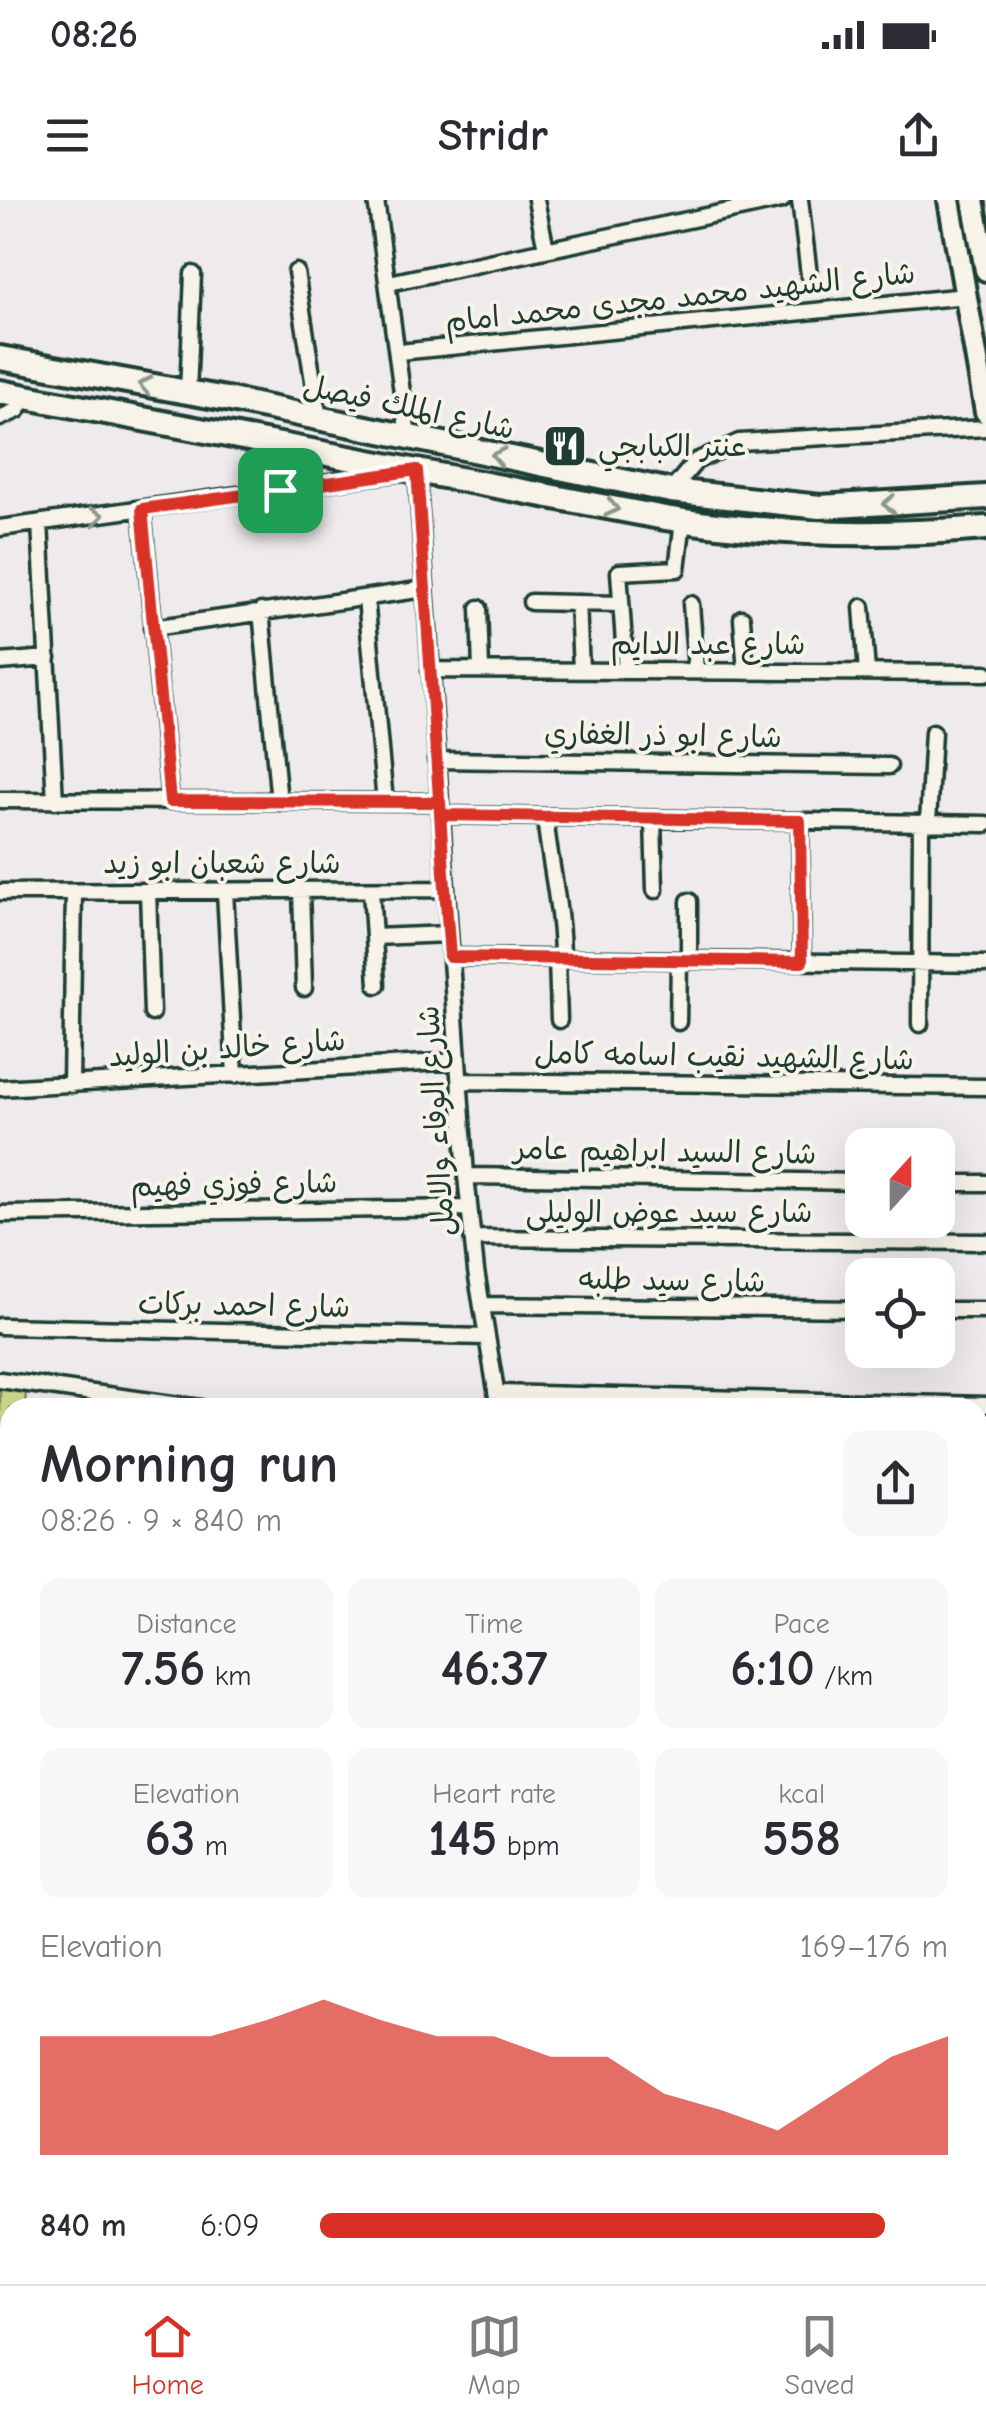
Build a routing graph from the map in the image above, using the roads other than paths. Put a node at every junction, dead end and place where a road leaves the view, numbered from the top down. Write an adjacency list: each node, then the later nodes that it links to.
1 (376, 200): 12 (street)
2 (536, 200): 7 (street)
3 (782, 200): 7 (street)
4 (800, 200): 11 (street)
5 (950, 200): 13 (main road)
6 (973, 200): 8 (main road)
7 (546, 249): 12 (street)
8 (986, 270)
9 (296, 272): 22 (street)
10 (193, 274): 18 (street)
11 (810, 275)
12 (388, 282): 14 (street)
13 (966, 296): 14 (street, شارع الشهيد محمد مجدى محمد امام); 20 (main road)
14 (399, 352): 24 (street)
15 (0, 358): 16 (main road, شارع الملك فيصل)
16 (38, 364): 18 (main road, شارع الملك فيصل, one-way to 16); 19 (main road)
17 (0, 392): 19 (main road, شارع الملك فيصل)
18 (188, 392): 22 (main road, شارع الملك فيصل)
19 (26, 396): 21 (street); 25 (main road, شارع الملك فيصل)
20 (986, 412)
21 (0, 418)
22 (319, 419): 24 (main road, شارع الملك فيصل)
23 (986, 428): 26 (street)
24 (408, 438): 26 (main road, شارع الملك فيصل, one-way to 24)
25 (417, 470): 28 (street); 29 (main road, شارع الملك فيصل, one-way to 29); 33 (street, شارع الوفاء والامل)
26 (671, 492): 27 (main road, شارع الملك فيصل, one-way to 26)
27 (986, 498)
28 (142, 509): 30 (street, one-way to 28); 43 (street)
29 (682, 521): 32 (main road, شارع الملك فيصل); 37 (street)
30 (40, 524): 31 (street); 44 (street)
31 (0, 528)
32 (986, 528)
33 (425, 589): 34 (street); 46 (street, شارع الوفاء والامل)
34 (366, 598): 41 (street); 61 (street)
35 (531, 602): 36 (street)
36 (578, 603): 37 (street); 48 (street)
37 (621, 604): 49 (street)
38 (691, 604): 50 (street)
39 (862, 607): 52 (street)
40 (479, 608): 47 (street)
41 (261, 612): 43 (street); 60 (street)
42 (742, 618): 51 (street)
43 (152, 628): 59 (street)
44 (48, 658): 45 (street); 58 (street)
45 (0, 662)
46 (430, 670): 47 (street, شارع عبد الدايم); 55 (street, شارع الوفاء والامل)
47 (481, 670): 48 (street, شارع عبد الدايم)
48 (581, 670): 49 (street, شارع عبد الدايم)
49 (626, 671): 50 (street, شارع عبد الدايم)
50 (696, 672): 51 (street, شارع عبد الدايم)
51 (746, 672): 52 (street, شارع عبد الدايم)
52 (867, 672): 53 (street, شارع عبد الدايم)
53 (986, 673)
54 (933, 732): 66 (street)
55 (436, 760): 56 (street, شارع ابو ذر الغفاري); 62 (street, شارع الوفاء والامل)
56 (890, 766)
57 (0, 800): 58 (street)
58 (55, 801): 59 (street)
59 (170, 801): 60 (street)
60 (279, 802): 61 (street)
61 (385, 802): 62 (street)
62 (440, 808): 63 (street); 68 (street, شارع الوفاء والامل)
63 (544, 816): 64 (street); 80 (street)
64 (653, 818): 65 (street); 71 (street)
65 (800, 821): 66 (street); 82 (street)
66 (925, 823): 67 (street); 83 (street)
67 (986, 824)
68 (444, 889): 70 (street, شارع شعبان ابو زيد); 77 (street, شارع الوفاء والامل)
69 (301, 890): 70 (street, شارع شعبان ابو زيد); 73 (street, شارع شعبان ابو زيد); 86 (street)
70 (370, 890): 78 (street)
71 (655, 890)
72 (148, 891): 73 (street, شارع شعبان ابو زيد); 75 (street, شارع شعبان ابو زيد); 87 (street)
73 (225, 891): 92 (street)
74 (0, 892): 75 (street, شارع شعبان ابو زيد)
75 (74, 892): 94 (street)
76 (689, 901): 81 (street)
77 (449, 934): 78 (street); 79 (street, شارع الوفاء والامل)
78 (374, 936): 85 (street)
79 (450, 957): 80 (street); 91 (street, شارع الوفاء والامل)
80 (560, 959): 81 (street); 88 (street)
81 (684, 961): 82 (street); 89 (street)
82 (802, 962): 83 (street)
83 (919, 963): 84 (street); 90 (street)
84 (986, 964)
85 (377, 985)
86 (304, 988)
87 (152, 1013)
88 (558, 1020)
89 (678, 1022)
90 (920, 1024)
91 (458, 1061): 92 (street, شارع خالد بن الوليد); 93 (street, شارع الوفاء والامل)
92 (234, 1075): 94 (street, شارع خالد بن الوليد)
93 (460, 1081): 95 (street, شارع الشهيد نقيب اسامه كامل); 97 (street, شارع الوفاء والامل)
94 (71, 1085): 96 (street, شارع خالد بن الوليد)
95 (986, 1087)
96 (0, 1088)
97 (466, 1176): 98 (street, شارع السيد ابراهيم عامر); 101 (street, شارع الوفاء والامل)
98 (845, 1182)
99 (955, 1182): 100 (street)
100 (986, 1183)
101 (469, 1208): 102 (street, شارع فوزي فهيم); 103 (street, شارع الوفاء والامل)
102 (0, 1214)
103 (472, 1238): 104 (street, شارع سيد عوض الوليلى); 105 (street, شارع الوفاء والامل)
104 (986, 1242)
105 (482, 1305): 106 (street, شارع سيد طلبه); 110 (street, شارع الوفاء والامل)
106 (845, 1309)
107 (955, 1310): 108 (street)
108 (986, 1310)
109 (0, 1326): 110 (street, شارع احمد بركات)
110 (486, 1337): 113 (street, شارع الوفاء والامل)
111 (0, 1380): 112 (street)
112 (129, 1398)
113 (497, 1398)

